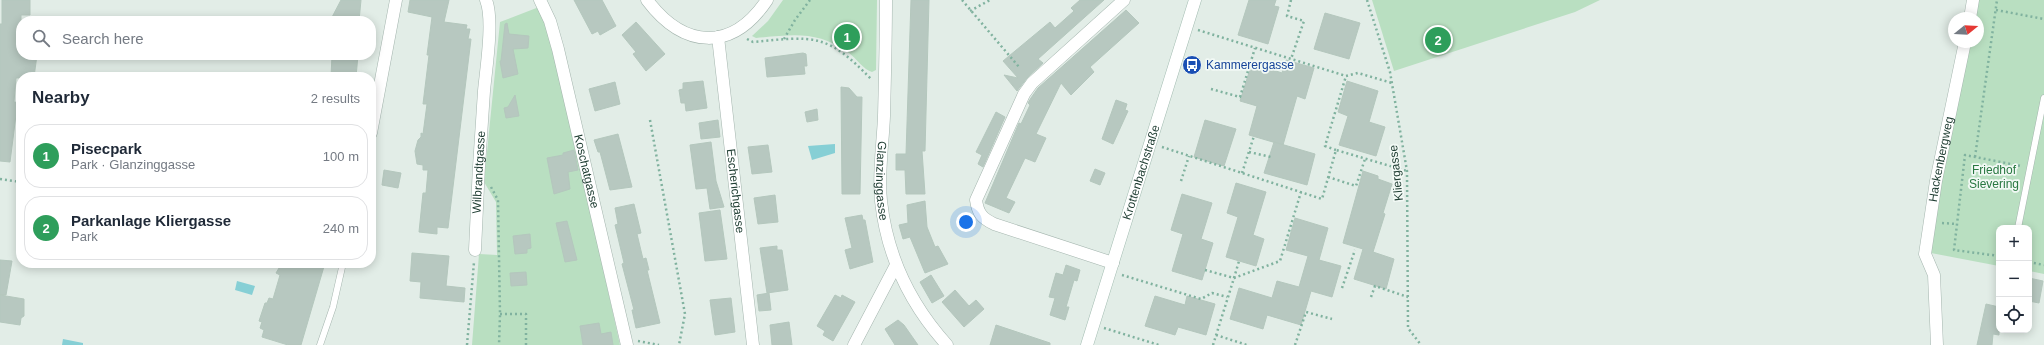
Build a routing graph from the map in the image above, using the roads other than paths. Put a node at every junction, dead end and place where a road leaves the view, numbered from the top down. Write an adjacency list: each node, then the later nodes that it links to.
1 (396, 0): 14 (street)
2 (486, 0): 16 (street, Wilbrandtgasse)
3 (540, 0): 20 (street, Koschatgasse)
4 (647, 0): 11 (street)
5 (767, 0): 11 (street)
6 (886, 0): 17 (street, Glanzinggasse)
7 (1124, 0): 18 (street)
8 (1195, 0): 18 (street, Krottenbachstraße)
9 (1973, 0): 10 (street)
10 (1971, 12)
11 (718, 37): 22 (street, Escherichgasse)
12 (1965, 48): 26 (street, Hackenbergweg)
13 (2044, 98): 15 (lane)
14 (376, 106)
15 (2019, 225)
16 (475, 250)
17 (896, 265): 23 (street); 24 (street, Glanzinggasse)
18 (1111, 267): 25 (street, Krottenbachstraße)
19 (342, 268): 21 (lane)
20 (626, 341)
21 (320, 345)
22 (753, 345)
23 (854, 345)
24 (947, 345)
25 (1087, 345)
26 (1937, 345)

